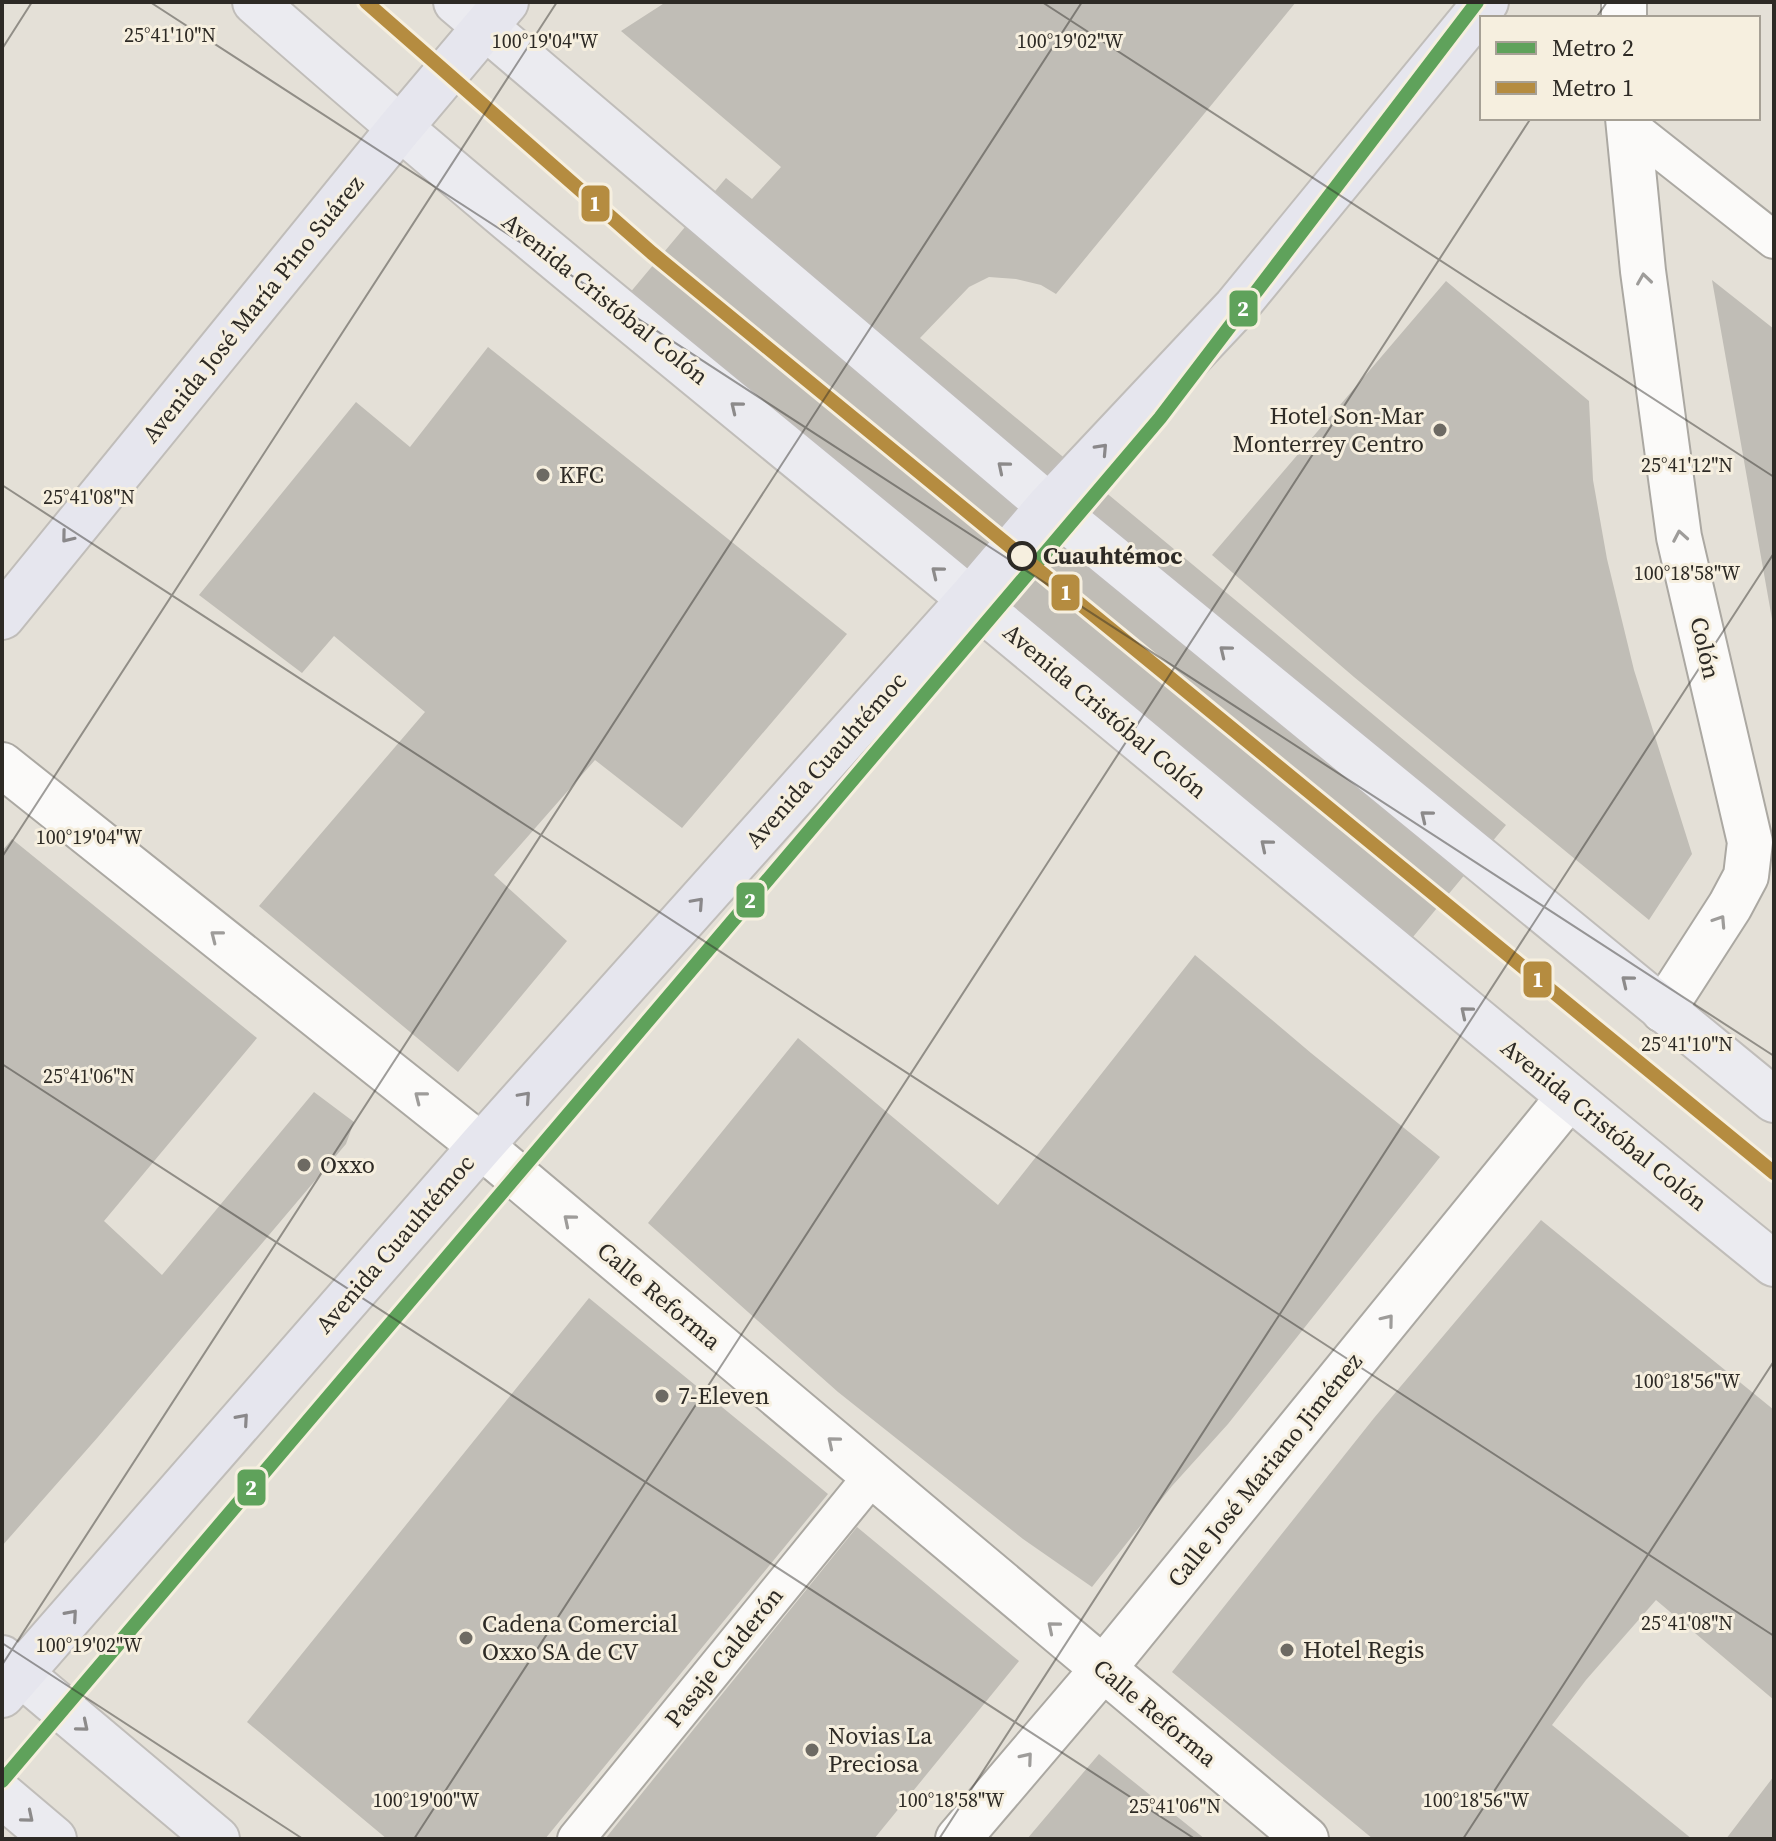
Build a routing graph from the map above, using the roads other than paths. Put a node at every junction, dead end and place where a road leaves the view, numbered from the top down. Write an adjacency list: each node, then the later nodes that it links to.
1 (255, 2): 5 (main road, Avenida Cristóbal Colón)
2 (1486, 2): 7 (highway, Avenida Cuauhtémoc, one-way to 2)
3 (482, 10): 5 (highway, Avenida José María Pino Suárez); 7 (main road, one-way to 3)
4 (1628, 121): 6 (street); 11 (street, Colón, one-way to 4)
5 (399, 129): 8 (main road, Avenida Cristóbal Colón, one-way to 5); 9 (highway, Avenida José María Pino Suárez, one-way to 9)
6 (1774, 240)
7 (1049, 506): 8 (highway, Avenida Cuauhtémoc); 12 (main road, one-way to 7)
8 (970, 599): 13 (main road, Avenida Cristóbal Colón, one-way to 8); 15 (highway, Avenida Cuauhtémoc, one-way to 8)
9 (2, 617)
10 (2, 765): 15 (street, Calle Reforma, one-way to 10)
11 (1762, 831): 12 (street, Colón, one-way to 11)
12 (1663, 1010): 14 (main road)
13 (1569, 1097): 16 (main road, Avenida Cristóbal Colón); 18 (street, Calle José Mariano Jiménez, one-way to 13)
14 (1774, 1100)
15 (481, 1146): 17 (street, Calle Reforma, one-way to 15); 19 (highway, Avenida Cuauhtémoc, one-way to 15)
16 (1774, 1264)
17 (873, 1475): 18 (street, Calle Reforma, one-way to 17); 23 (street, Pasaje Calderón)
18 (1103, 1669): 24 (street, Calle José Mariano Jiménez, one-way to 18); 25 (street, Calle Reforma)
19 (8, 1675): 22 (main road, one-way to 22)
20 (2, 1795): 21 (main road, one-way to 21)
21 (54, 1839)
22 (217, 1839)
23 (576, 1839)
24 (958, 1839)
25 (1306, 1839)

